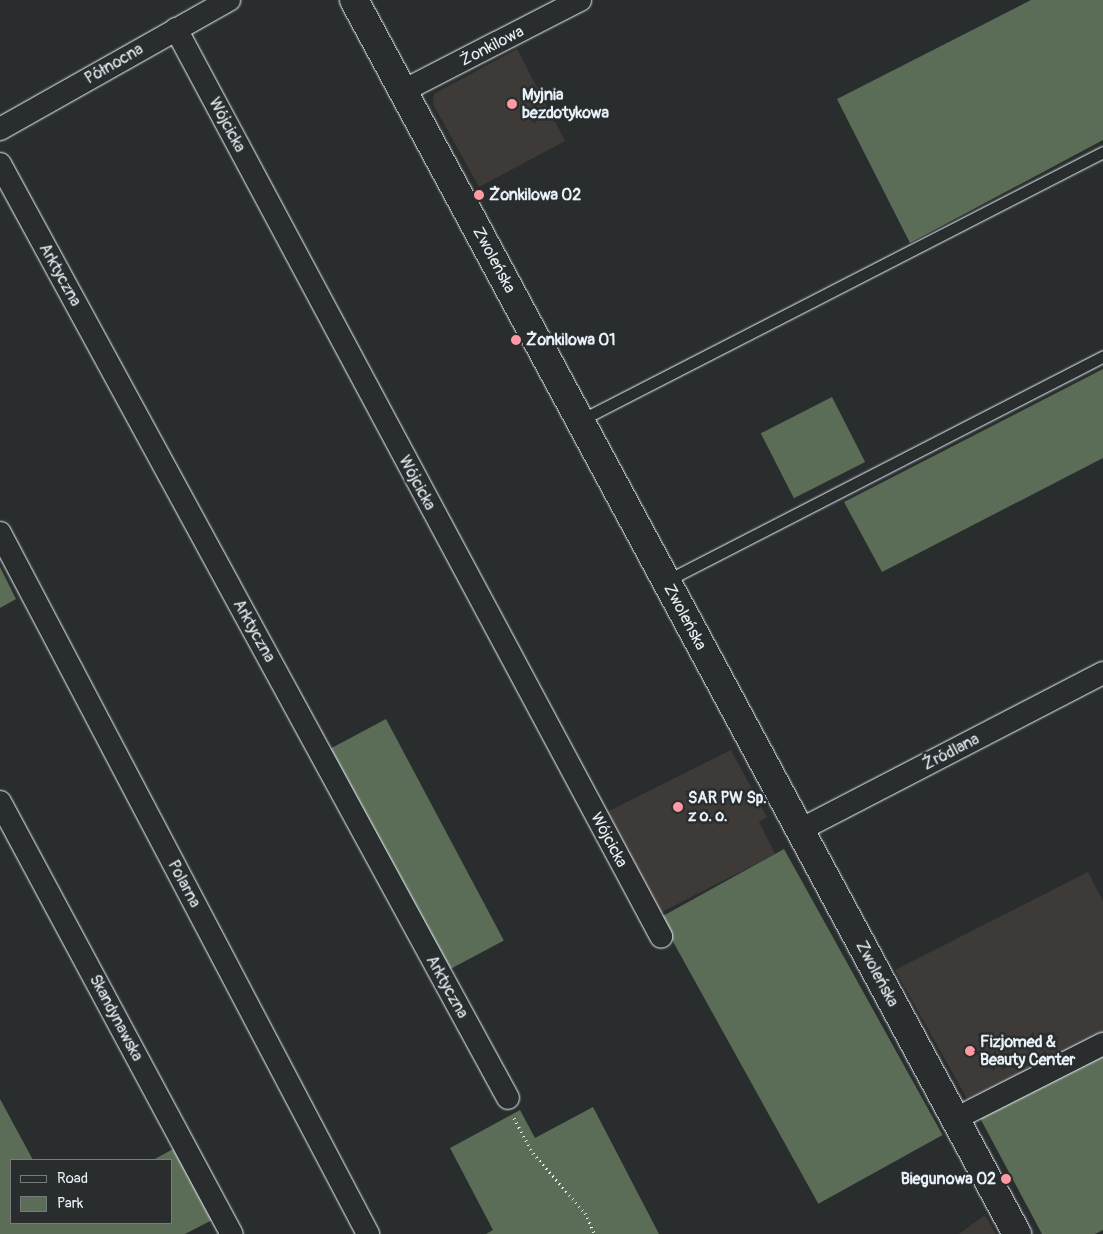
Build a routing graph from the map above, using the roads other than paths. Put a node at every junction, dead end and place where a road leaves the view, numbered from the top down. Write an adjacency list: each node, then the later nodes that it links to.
1 (229, 0): 4 (street, Północna)
2 (354, 0): 5 (street, Zwoleńska)
3 (580, 0): 5 (street, Żonkilowa)
4 (176, 29): 6 (street, Północna); 16 (street, Wójcicka)
5 (403, 91): 10 (street, Zwoleńska)
6 (0, 129)
7 (1103, 152): 10 (lane)
8 (0, 164): 18 (street, Arktyczna)
9 (1103, 356): 12 (lane)
10 (579, 421): 12 (street, Zwoleńska)
11 (0, 533): 21 (street, Polarna)
12 (666, 581): 15 (street, Zwoleńska)
13 (1103, 673): 15 (street, Źródlana)
14 (0, 802): 20 (street, Skandynawska)
15 (800, 830): 19 (street, Zwoleńska)
16 (661, 936)
17 (1103, 1044): 19 (street)
18 (508, 1098)
19 (955, 1119): 22 (street, Zwoleńska)
20 (232, 1234)
21 (368, 1234)
22 (1017, 1234)

